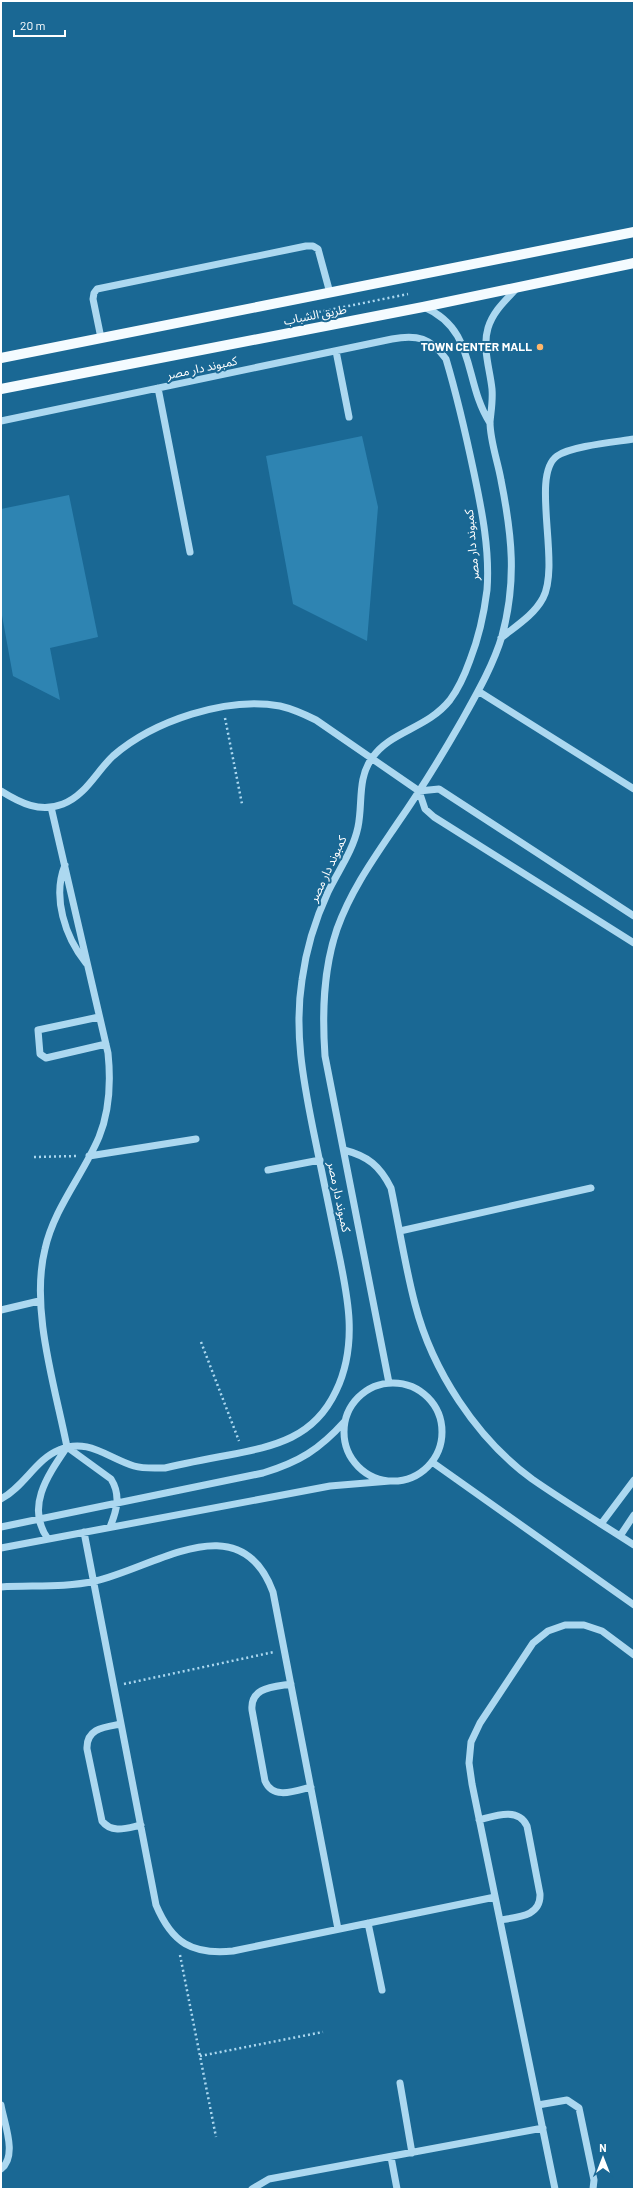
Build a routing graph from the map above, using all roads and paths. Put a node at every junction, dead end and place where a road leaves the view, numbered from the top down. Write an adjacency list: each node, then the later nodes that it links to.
1 (634, 232): 3 (main road, طريق الشباب)
2 (634, 263): 4 (main road, طريق الشباب)
3 (405, 278): 5 (main road, طريق الشباب); 7 (path)
4 (518, 286): 6 (main road, طريق الشباب); 15 (street)
5 (330, 293): 8 (main road, طريق الشباب); 8 (street)
6 (423, 307): 7 (main road, طريق الشباب); 15 (street)
7 (411, 309): 12 (main road, طريق الشباب)
8 (100, 338): 10 (main road, طريق الشباب)
9 (336, 351): 11 (street, كمبوند دار مصر); 13 (street); 21 (street, كمبوند دار مصر)
10 (1, 358)
11 (158, 388): 14 (street, كمبوند دار مصر); 17 (street)
12 (1, 389)
13 (349, 417)
14 (1, 421)
15 (490, 423): 18 (street)
16 (634, 439): 18 (street)
17 (190, 552)
18 (501, 638): 19 (street)
19 (478, 692): 22 (street); 24 (street)
20 (223, 708): 21 (street); 25 (path); 26 (street)
21 (371, 759): 24 (street); 37 (street, كمبوند دار مصر)
22 (634, 789)
23 (1, 791): 26 (street)
24 (419, 791): 28 (street); 29 (street); 34 (street)
25 (242, 804)
26 (51, 807): 27 (street)
27 (65, 864): 30 (street); 30 (street)
28 (634, 916)
29 (634, 943)
30 (88, 965): 31 (street)
31 (99, 1017): 32 (street); 32 (street)
32 (106, 1044): 35 (street)
33 (196, 1139): 35 (street)
34 (344, 1150): 40 (street); 44 (street)
35 (89, 1156): 36 (path); 41 (street)
36 (34, 1157)
37 (320, 1160): 38 (street); 47 (street, كمبوند دار مصر)
38 (268, 1170)
39 (591, 1188): 40 (street)
40 (400, 1231): 55 (street)
41 (39, 1301): 42 (street); 46 (street)
42 (1, 1310)
43 (201, 1342): 47 (path)
44 (389, 1383): 45 (street); 48 (street)
45 (345, 1421): 50 (street); 52 (street)
46 (67, 1447): 47 (street, كمبوند دار مصر); 51 (street, كمبوند دار مصر); 52 (street); 54 (street)
47 (243, 1452)
48 (432, 1462): 50 (street); 65 (street)
49 (634, 1480): 55 (street)
50 (390, 1481): 57 (street)
51 (1, 1499)
52 (118, 1502): 54 (street); 57 (street)
53 (634, 1515): 59 (street)
54 (38, 1519): 56 (street); 60 (street)
55 (601, 1524): 59 (street)
56 (1, 1527)
57 (110, 1527): 58 (street)
58 (84, 1532): 60 (street); 63 (street)
59 (620, 1536): 61 (street)
60 (48, 1539): 62 (street)
61 (634, 1545)
62 (1, 1548)
63 (94, 1581): 64 (street); 66 (street); 69 (street)
64 (1, 1587)
65 (634, 1605)
66 (284, 1650): 68 (street); 69 (path)
67 (634, 1655): 72 (street)
68 (291, 1684): 71 (street); 71 (street)
69 (114, 1686): 70 (street)
70 (121, 1724): 73 (street); 73 (street)
71 (311, 1788): 77 (street)
72 (479, 1820): 74 (street); 75 (street)
73 (141, 1825): 78 (street)
74 (495, 1897): 75 (street); 76 (street)
75 (500, 1920): 84 (street)
76 (368, 1923): 77 (street); 79 (street)
77 (338, 1929): 78 (street)
78 (176, 1938): 81 (path)
79 (382, 1990)
80 (323, 2032): 81 (path)
81 (200, 2056): 86 (path)
82 (400, 2083): 87 (street)
83 (1, 2105): 89 (street)
84 (538, 2105): 85 (street); 93 (street)
85 (542, 2128): 87 (street); 92 (street)
86 (216, 2137)
87 (412, 2152): 88 (street)
88 (391, 2157): 90 (street); 91 (street)
89 (1, 2169)
90 (252, 2189)
91 (397, 2189)
92 (555, 2189)
93 (593, 2189)

